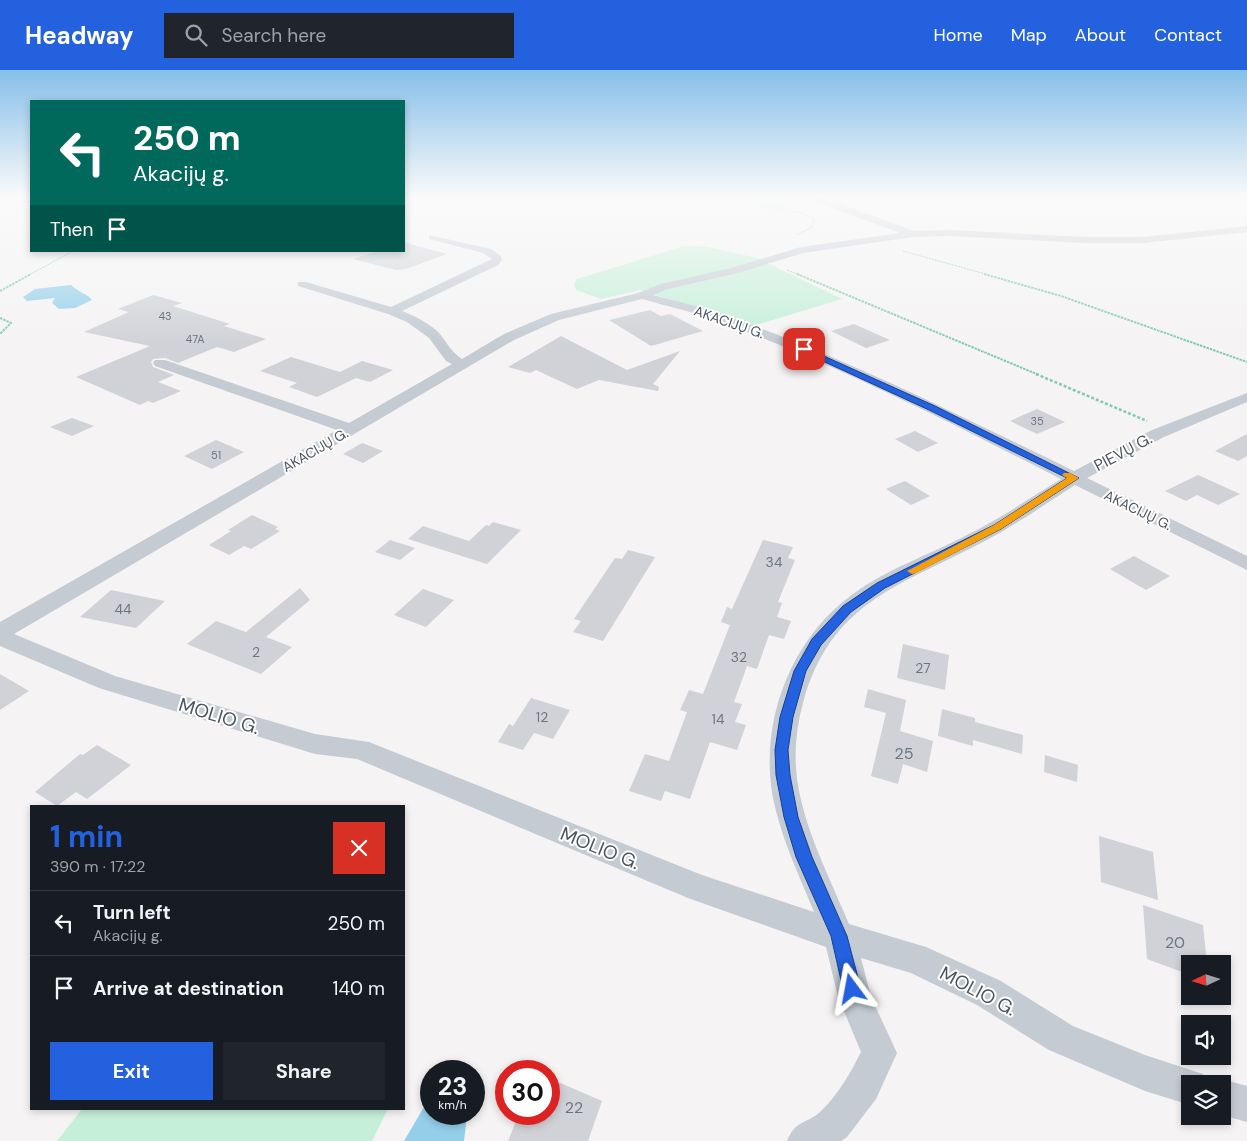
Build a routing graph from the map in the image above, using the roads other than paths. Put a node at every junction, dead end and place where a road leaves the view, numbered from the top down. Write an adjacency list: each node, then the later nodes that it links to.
1 (466, 246): 5 (street)
2 (827, 246): 4 (street, AKACIJŲ G.)
3 (302, 284): 5 (street)
4 (642, 295): 7 (street, AKACIJŲ G.); 10 (street, AKACIJŲ G.)
5 (392, 310): 7 (street)
6 (160, 363): 9 (street)
7 (463, 365): 9 (street, AKACIJŲ G.)
8 (1247, 397): 10 (street, PIEVŲ G.)
9 (351, 429): 12 (street, AKACIJŲ G.)
10 (1074, 478): 11 (street, AKACIJŲ G.); 14 (street, PIEVŲ G.)
11 (1247, 564)
12 (0, 632)
13 (0, 637): 14 (street, MOLIO G.)
14 (839, 936): 15 (street, MOLIO G.); 18 (street, PIEVŲ G.)
15 (1181, 1084)
16 (1231, 1100): 17 (street)
17 (1247, 1104)
18 (806, 1141)

